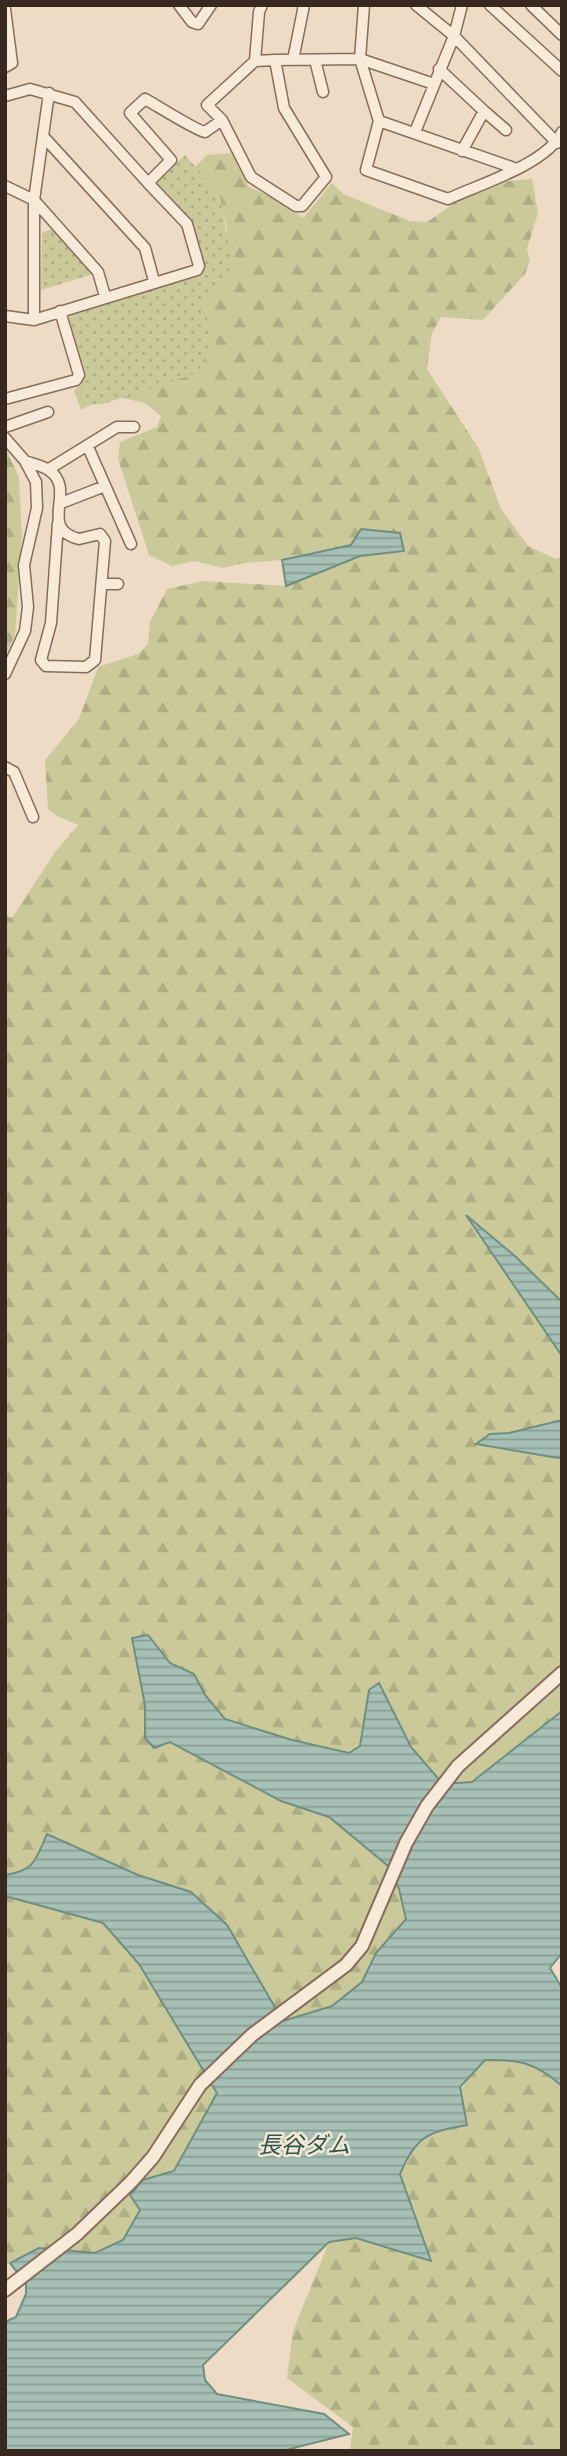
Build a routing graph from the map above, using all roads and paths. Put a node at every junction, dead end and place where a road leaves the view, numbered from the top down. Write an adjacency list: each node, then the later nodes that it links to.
1 (179, 5): 2 (street)
2 (211, 5)
3 (262, 5): 16 (street)
4 (304, 5): 14 (street)
5 (364, 5): 13 (street)
6 (416, 5): 12 (street)
7 (462, 5): 12 (street)
8 (490, 5): 20 (street)
9 (531, 5): 11 (street)
10 (5, 9): 18 (street)
11 (562, 35)
12 (454, 36): 19 (street); 32 (street)
13 (360, 59): 15 (street); 21 (street); 27 (street)
14 (293, 60): 15 (street); 17 (street)
15 (315, 60): 22 (street)
16 (255, 61): 17 (street); 26 (street)
17 (275, 61): 26 (street)
18 (5, 66)
19 (439, 69): 21 (street); 25 (street)
20 (562, 71)
21 (434, 84): 29 (street)
22 (323, 92)
23 (49, 93): 24 (street); 31 (street); 35 (street)
24 (5, 96)
25 (484, 111): 28 (street); 33 (street)
26 (222, 120): 35 (street)
27 (379, 121): 29 (street); 34 (street)
28 (506, 130)
29 (415, 132): 33 (street)
30 (562, 132): 32 (street)
31 (43, 136): 37 (street); 38 (street)
32 (557, 143): 34 (street)
33 (462, 151): 34 (street)
34 (514, 169)
35 (148, 183): 38 (street)
36 (5, 186): 37 (street)
37 (34, 200): 39 (street); 42 (street)
38 (154, 281): 39 (street)
39 (105, 296): 40 (street)
40 (60, 311): 42 (street); 43 (street)
41 (5, 316): 42 (street)
42 (34, 320)
43 (5, 399)
44 (48, 412): 45 (street)
45 (5, 427)
46 (134, 427): 48 (street)
47 (5, 438): 49 (street)
48 (88, 447): 50 (street); 51 (street)
49 (25, 461): 50 (street); 57 (street)
50 (49, 469): 52 (street)
51 (105, 486): 52 (street); 54 (street)
52 (61, 503): 53 (street)
53 (58, 523): 55 (street); 55 (street)
54 (131, 544)
55 (102, 584): 56 (street)
56 (118, 584)
57 (5, 674)
58 (5, 767): 59 (street)
59 (33, 817)
60 (562, 1673): 61 (street)
61 (8, 2286)

